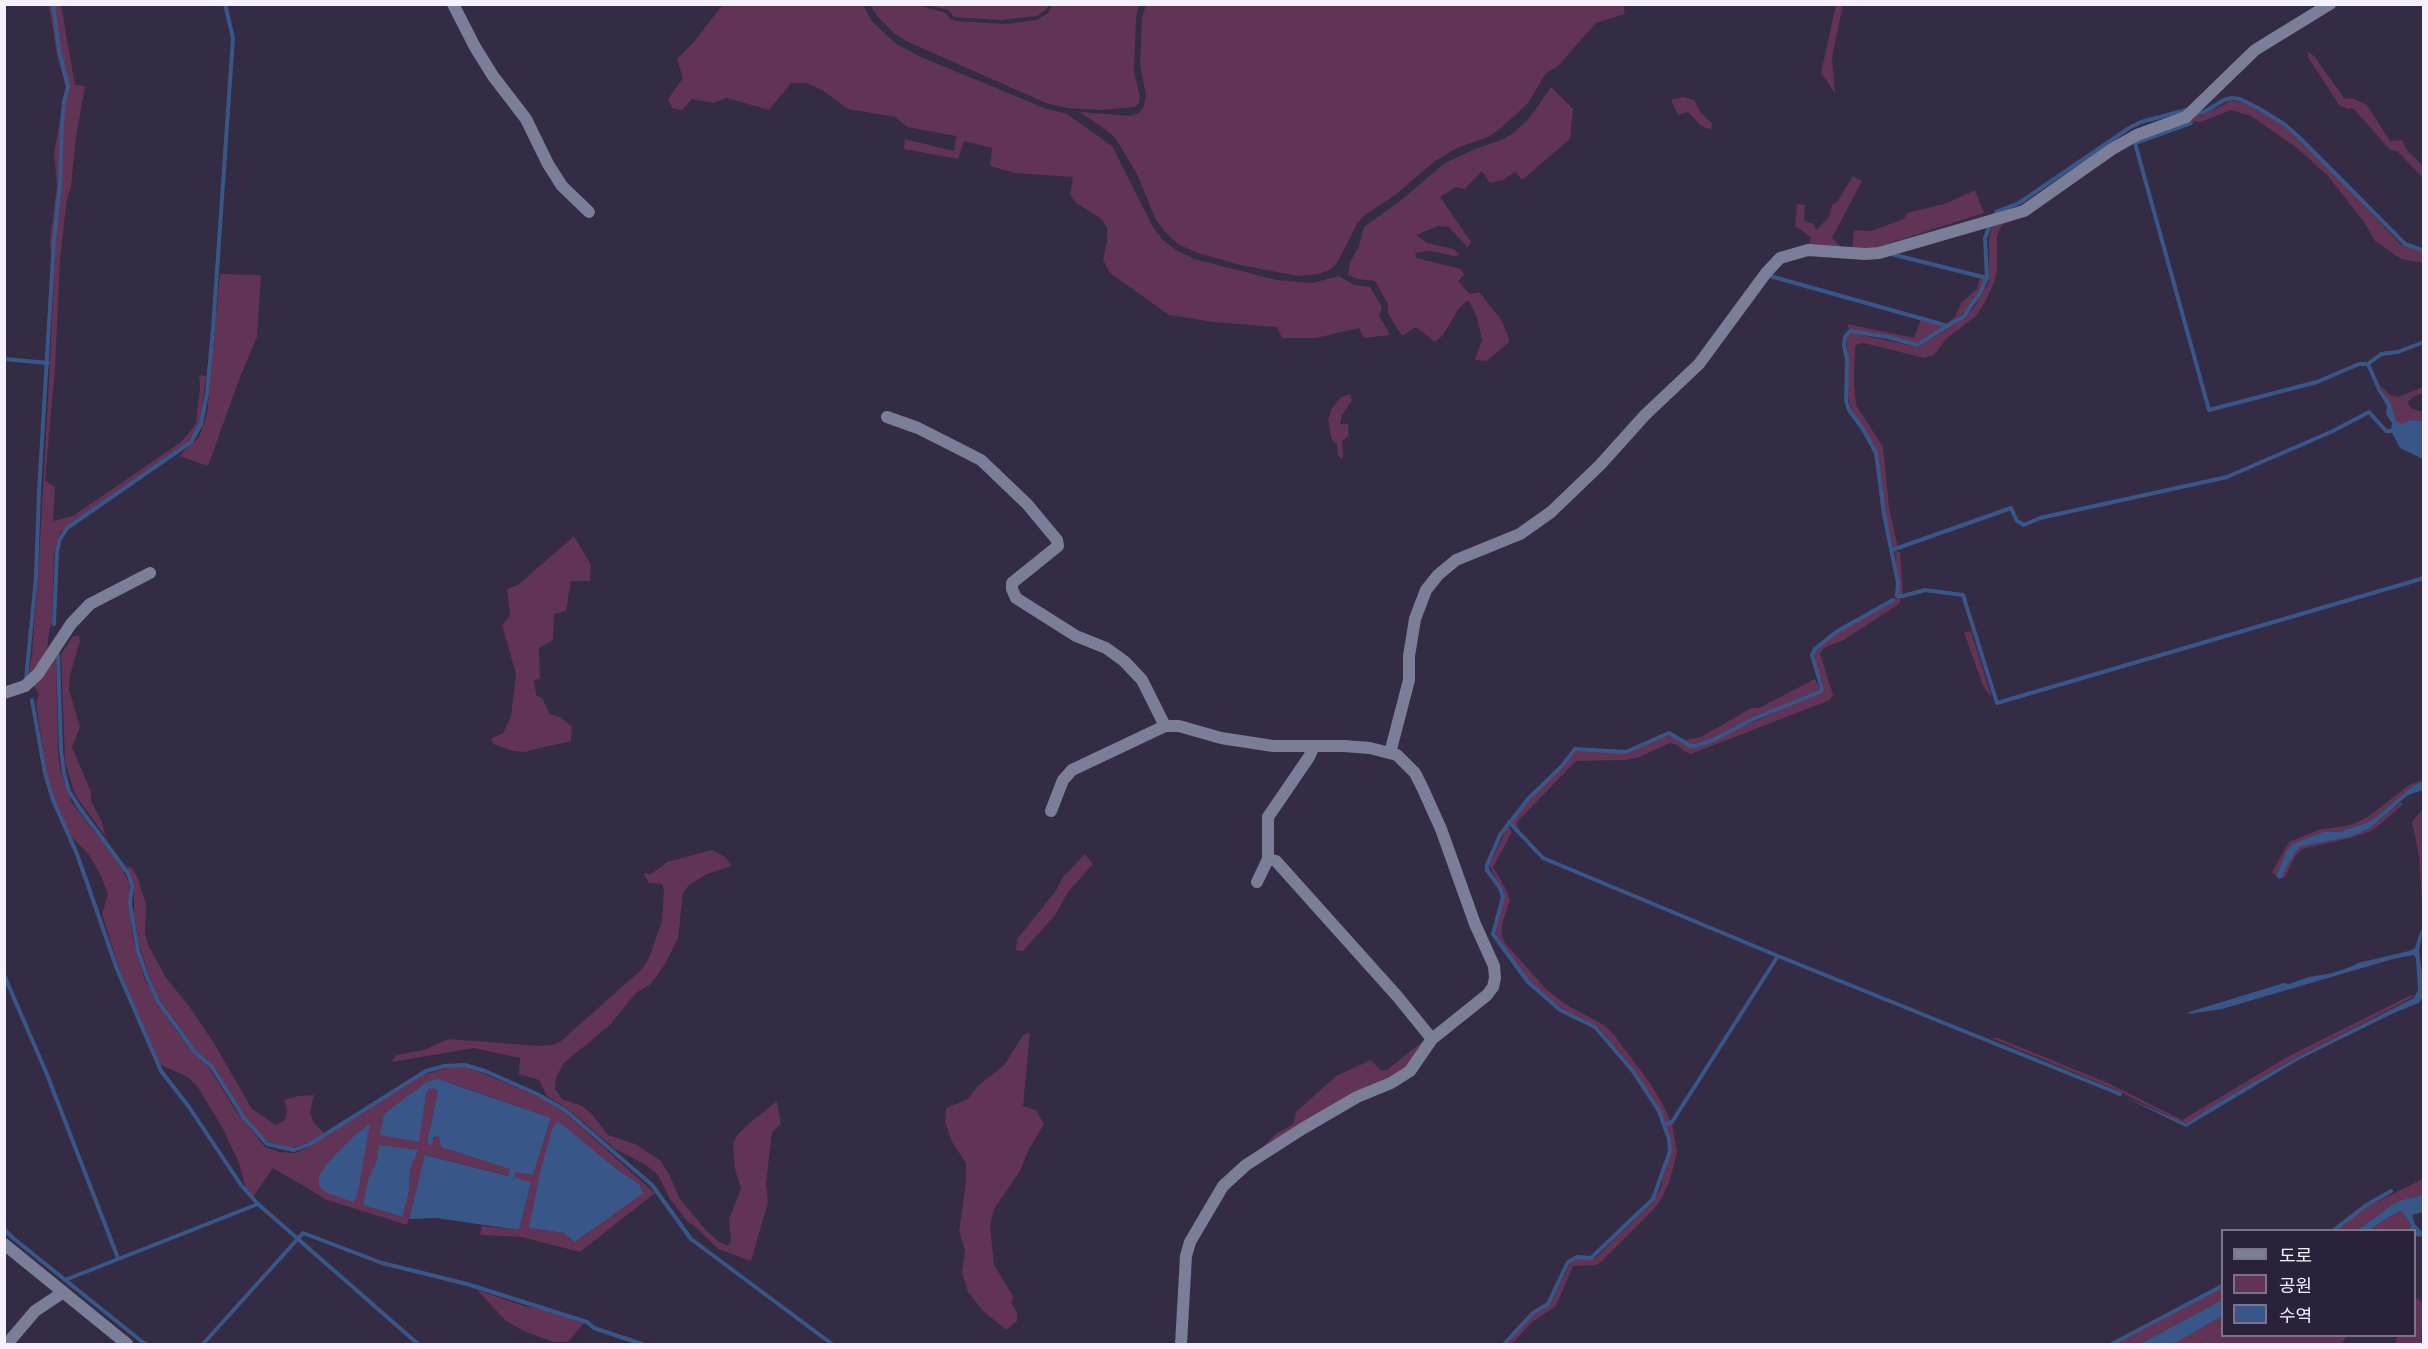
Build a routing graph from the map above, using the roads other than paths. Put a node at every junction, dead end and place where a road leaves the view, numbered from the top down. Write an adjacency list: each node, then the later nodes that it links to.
1 (453, 4): 3 (street)
2 (2330, 4): 9 (street)
3 (589, 212)
4 (887, 417): 7 (street)
5 (150, 573): 6 (street)
6 (4, 693)
7 (1165, 726): 8 (street); 10 (street)
8 (1314, 746): 9 (street); 11 (street)
9 (1390, 753): 13 (street)
10 (1051, 811)
11 (1268, 859): 12 (street); 13 (street)
12 (1257, 882)
13 (1432, 1039): 18 (street)
14 (4, 1245): 15 (street)
15 (62, 1293): 16 (street); 17 (street)
16 (8, 1344)
17 (127, 1344)
18 (1181, 1344)

